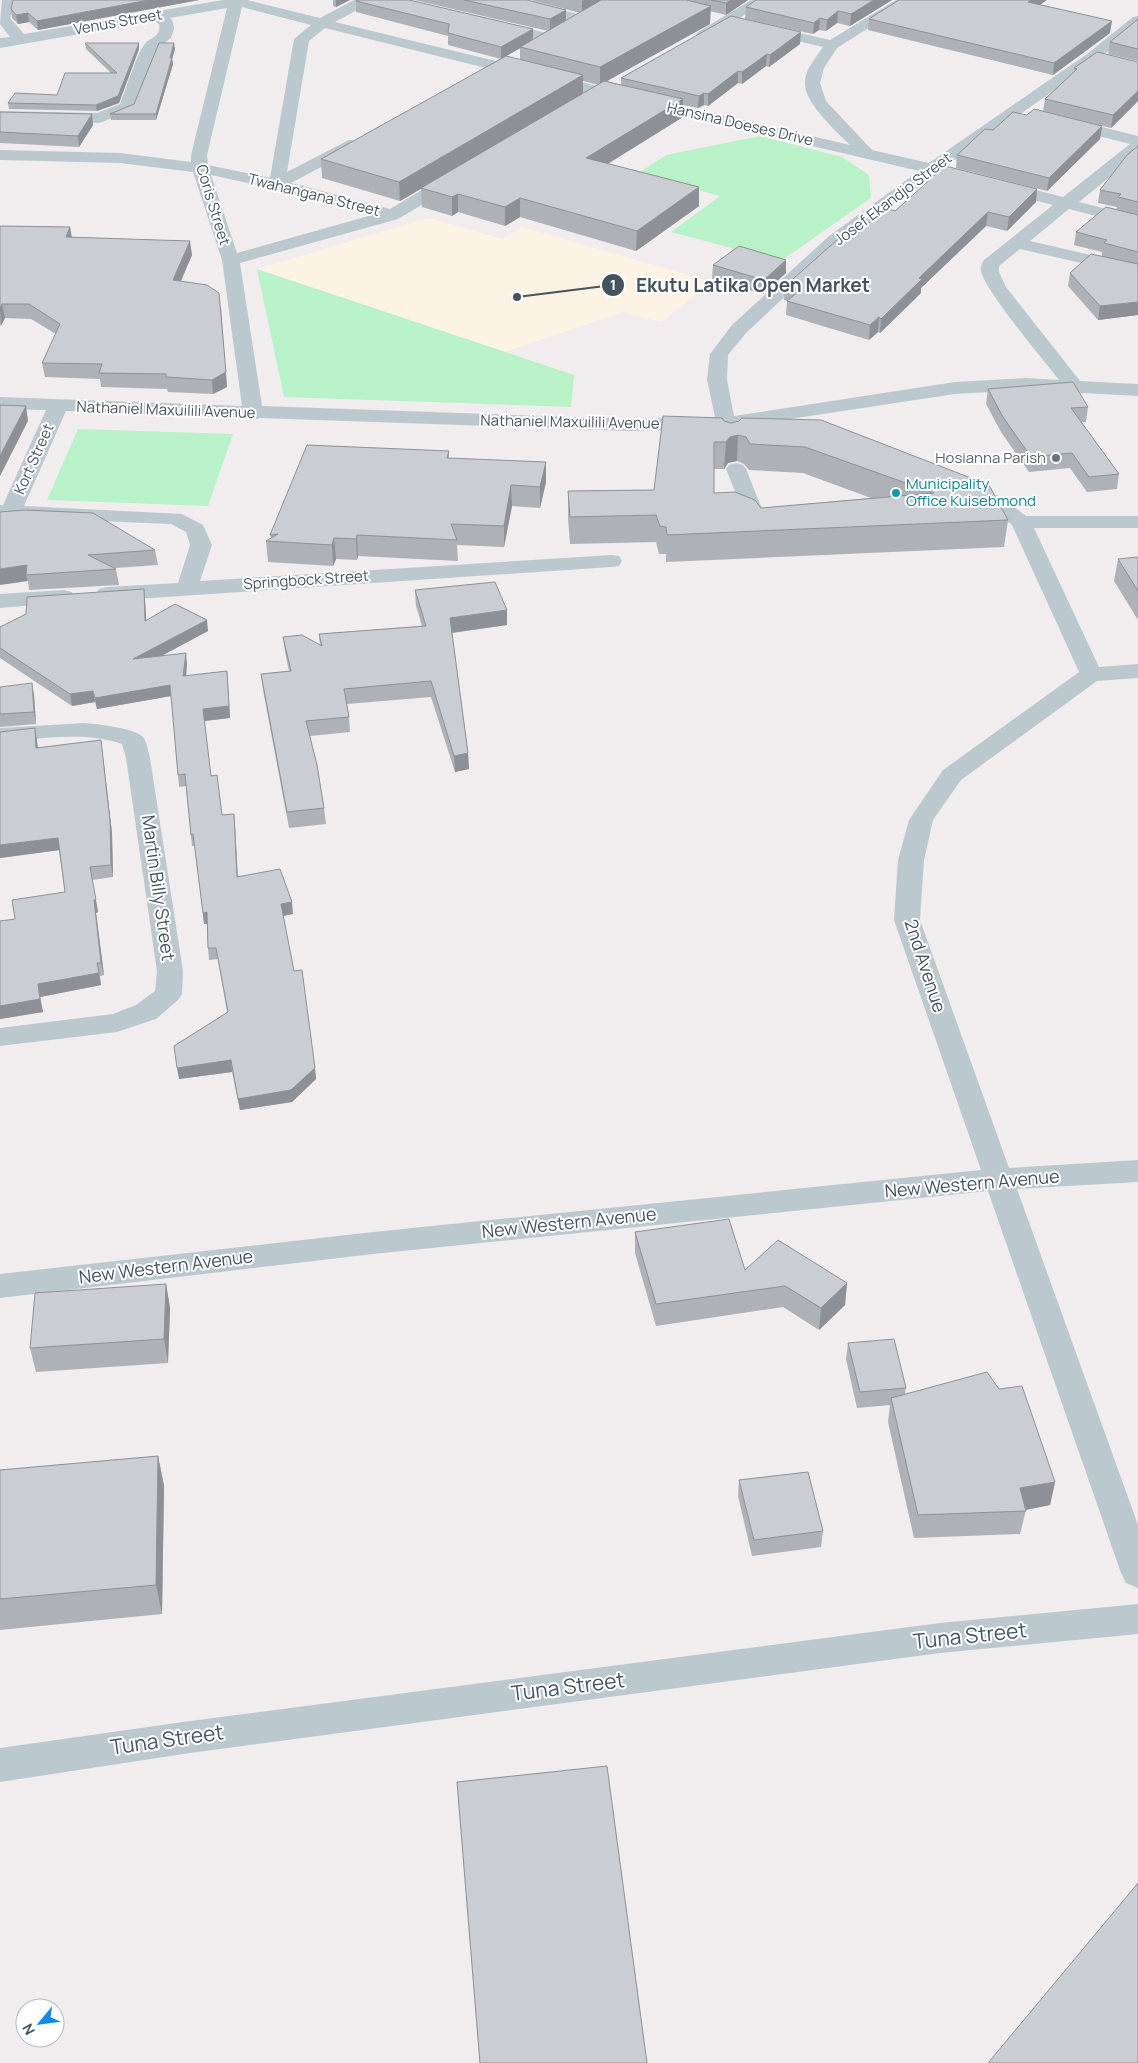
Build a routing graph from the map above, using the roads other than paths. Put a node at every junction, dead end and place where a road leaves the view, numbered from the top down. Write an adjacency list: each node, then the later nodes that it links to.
1 (9, 0): 8 (street)
2 (364, 0): 14 (street)
3 (506, 0): 11 (street)
4 (761, 0): 13 (street)
5 (906, 0): 20 (street)
6 (237, 1): 9 (street, Venus Street); 14 (street, Hansina Doeses Drive); 39 (street, Coris Street)
7 (599, 12): 11 (street)
8 (2, 14): 17 (street)
9 (156, 16): 17 (street, Venus Street); 31 (street)
10 (710, 17): 13 (street)
11 (584, 20): 16 (street)
12 (1138, 20): 23 (street, Josef Ekandjo Street)
13 (729, 21): 19 (street); 20 (street)
14 (323, 22): 25 (street, Hansina Doeses Drive); 42 (street)
15 (483, 22): 16 (street)
16 (559, 34): 21 (street)
17 (20, 39): 18 (street, Venus Street)
18 (0, 43)
19 (686, 44)
20 (832, 45): 37 (street, Hansina Doeses Drive)
21 (534, 48)
22 (518, 57): 25 (street)
23 (1092, 57): 24 (street); 30 (street, Josef Ekandjo Street)
24 (1110, 61)
25 (501, 66): 26 (street); 28 (street, Hansina Doeses Drive)
26 (476, 80)
27 (619, 82): 28 (street)
28 (602, 92): 29 (street); 37 (street, Hansina Doeses Drive)
29 (585, 102)
30 (1016, 111): 32 (street); 40 (street, Josef Ekandjo Street)
31 (0, 116)
32 (1034, 116)
33 (1053, 120): 35 (street)
34 (372, 134): 42 (street)
35 (1138, 141)
36 (1138, 146): 43 (street)
37 (866, 154): 40 (street, Hansina Doeses Drive)
38 (0, 155): 39 (street, Twahangana Street)
39 (200, 168): 42 (street, Twahangana Street); 47 (street, Coris Street)
40 (932, 169): 43 (street, Hansina Doeses Drive); 56 (street, Josef Ekandjo Street)
41 (468, 170): 44 (street, Twahangana Street)
42 (278, 184): 44 (street, Twahangana Street)
43 (1066, 204): 45 (street, Hansina Doeses Drive); 46 (street)
44 (392, 214): 47 (street)
45 (1138, 222)
46 (1017, 243): 48 (street); 49 (street)
47 (231, 260): 53 (street, Coris Street)
48 (1138, 271)
49 (1073, 385): 50 (street, Nathaniel Maxuilili Avenue); 54 (street, Nathaniel Maxuilili Avenue)
50 (1138, 390)
51 (0, 403): 52 (street, Nathaniel Maxuilili Avenue)
52 (58, 406): 53 (street, Nathaniel Maxuilili Avenue); 59 (street, Kort Street)
53 (253, 414): 56 (street, Nathaniel Maxuilili Avenue)
54 (772, 417): 55 (street); 56 (street, Nathaniel Maxuilili Avenue)
55 (808, 431)
56 (728, 433)
57 (736, 469): 60 (street)
58 (952, 484): 61 (street)
59 (6, 511): 64 (street)
60 (754, 514)
61 (1021, 522): 62 (street); 67 (street)
62 (1138, 522)
63 (612, 561): 64 (street, Springbock Street)
64 (187, 588): 65 (street, Springbock Street)
65 (0, 602)
66 (1138, 671): 67 (street)
67 (1091, 674): 71 (street, 2nd Avenue)
68 (0, 735): 69 (street, Martin Billy Street)
69 (0, 1038)
70 (1138, 1171): 71 (street, New Western Avenue)
71 (1000, 1179): 72 (street, New Western Avenue); 73 (street, 2nd Avenue)
72 (0, 1286)
73 (1138, 1573)
74 (1138, 1620): 75 (street, Tuna Street)
75 (0, 1765)

